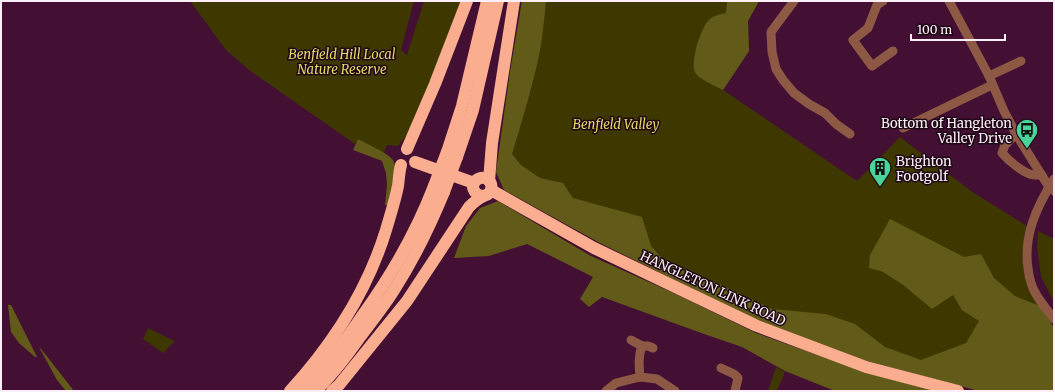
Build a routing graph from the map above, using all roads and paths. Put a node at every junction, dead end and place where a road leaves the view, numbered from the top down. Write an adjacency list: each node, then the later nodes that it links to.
1 (467, 1): 15 (highway)
2 (487, 1): 16 (highway)
3 (498, 1): 16 (highway)
4 (514, 1): 22 (highway)
5 (794, 1): 13 (street)
6 (884, 1): 8 (street)
7 (949, 1): 10 (street)
8 (892, 51)
9 (1021, 61): 10 (street)
10 (989, 76): 11 (street)
11 (992, 85): 12 (street); 14 (street)
12 (903, 128)
13 (850, 134)
14 (1016, 134): 19 (street); 19 (street)
15 (407, 149): 17 (highway); 18 (highway)
16 (452, 154): 21 (highway, bridge)
17 (415, 162): 18 (highway); 22 (highway)
18 (401, 165): 29 (highway)
19 (1042, 174): 20 (street)
20 (1052, 186): 23 (street)
21 (439, 189): 30 (highway); 31 (highway)
22 (488, 189): 32 (highway); 36 (highway, HANGLETON LINK ROAD)
23 (1054, 319)
24 (631, 340): 25 (street)
25 (642, 346): 26 (street); 28 (street)
26 (652, 348)
27 (721, 368): 35 (street)
28 (640, 377): 33 (street); 34 (street)
29 (290, 391)
30 (300, 391)
31 (315, 391)
32 (332, 391)
33 (606, 391)
34 (675, 391)
35 (735, 391)
36 (958, 391)

